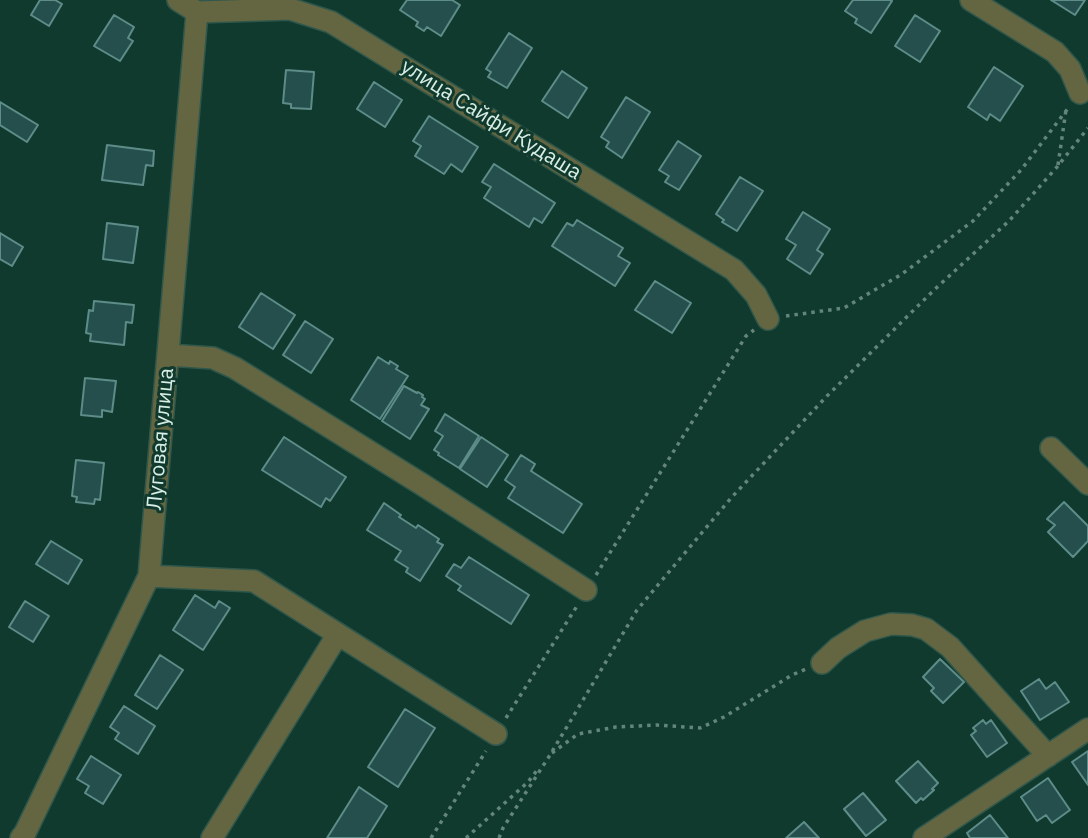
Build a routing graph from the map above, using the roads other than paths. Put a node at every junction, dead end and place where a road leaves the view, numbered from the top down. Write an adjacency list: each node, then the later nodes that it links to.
1 (178, 0): 3 (street)
2 (971, 0): 4 (street)
3 (197, 12): 5 (street, улица Сайфи Кудаша); 6 (street, Луговая улица)
4 (1080, 93)
5 (768, 319)
6 (168, 355): 9 (street, Луговая улица); 10 (street)
7 (1051, 447): 8 (street)
8 (1088, 484)
9 (149, 576): 11 (street); 16 (street, Луговая улица)
10 (586, 590)
11 (338, 634): 14 (street); 17 (street)
12 (821, 663): 15 (street)
13 (1088, 729): 15 (street)
14 (496, 734)
15 (1048, 756): 18 (street)
16 (21, 838)
17 (212, 838)
18 (924, 838)

